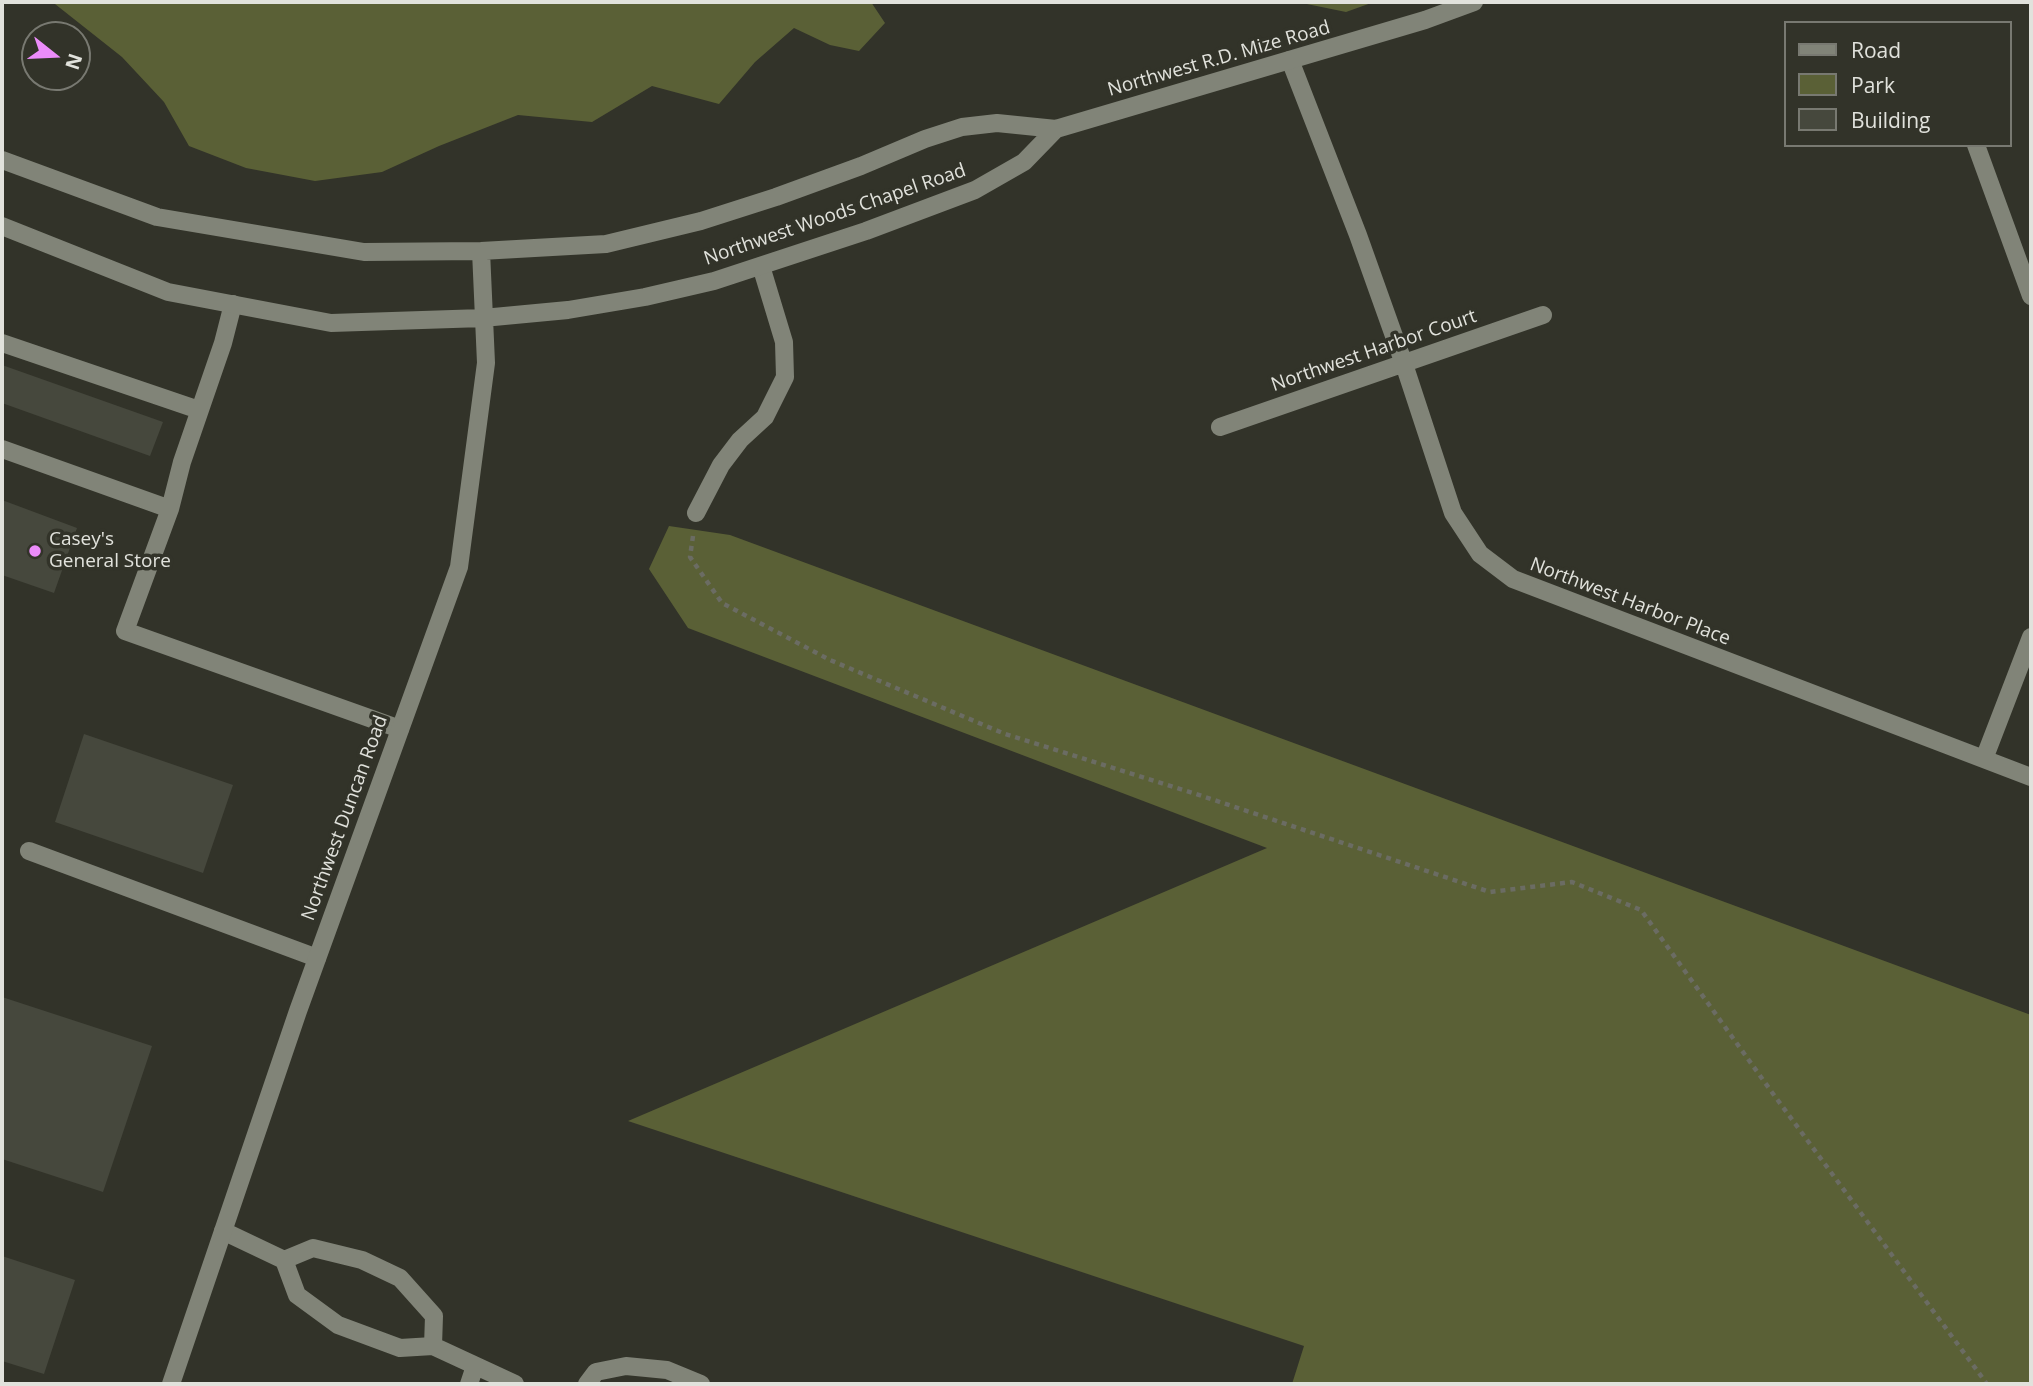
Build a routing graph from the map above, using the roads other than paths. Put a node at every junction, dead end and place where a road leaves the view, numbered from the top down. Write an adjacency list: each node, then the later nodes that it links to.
1 (1474, 2): 2 (street, Northwest R.D. Mize Road)
2 (1290, 60): 3 (street, Northwest R.D. Mize Road); 14 (street, Northwest Harbor Place)
3 (1056, 129): 7 (street, Northwest Woods Chapel Road); 8 (street, Northwest Woods Chapel Road)
4 (1977, 147): 9 (street)
5 (2, 160): 7 (street, Northwest Woods Chapel Road)
6 (2, 226): 10 (street, Northwest Woods Chapel Road)
7 (481, 251): 12 (street, Northwest Duncan Road)
8 (761, 266): 12 (street, Northwest Woods Chapel Road); 19 (street)
9 (2031, 296)
10 (233, 304): 12 (street, Northwest Woods Chapel Road); 15 (street)
11 (1543, 315): 14 (street, Northwest Harbor Court)
12 (483, 318): 21 (street, Northwest Duncan Road)
13 (2, 343): 15 (street)
14 (1404, 364): 16 (street, Northwest Harbor Court); 22 (street, Northwest Harbor Place)
15 (200, 410): 18 (street)
16 (1220, 427)
17 (2, 449): 18 (street)
18 (170, 509): 21 (street)
19 (696, 513)
20 (2031, 637): 22 (street)
21 (400, 729): 25 (street, Northwest Duncan Road)
22 (1984, 759): 23 (street, Northwest Harbor Place)
23 (2031, 777)
24 (29, 851): 25 (street)
25 (317, 958): 26 (street, Northwest Duncan Road)
26 (223, 1231): 27 (street); 30 (street, Northwest Duncan Road)
27 (284, 1260): 28 (street); 28 (street)
28 (433, 1346): 29 (street)
29 (475, 1366): 31 (street); 32 (street)
30 (171, 1384)
31 (470, 1384)
32 (514, 1384)
33 (587, 1384): 34 (street)
34 (701, 1384)

